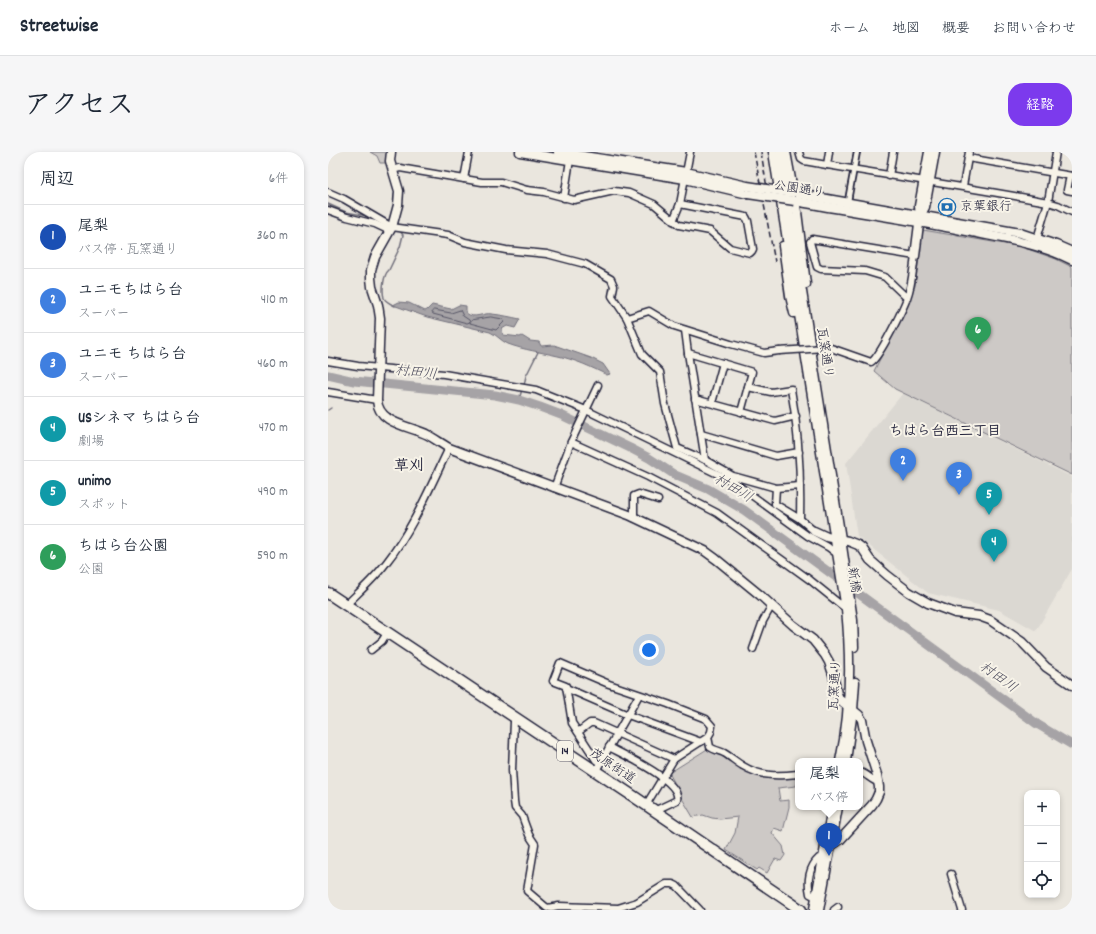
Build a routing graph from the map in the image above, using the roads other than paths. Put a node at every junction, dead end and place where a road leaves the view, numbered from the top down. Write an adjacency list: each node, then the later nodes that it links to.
1 (391, 152): 20 (street)
2 (469, 152): 26 (street)
3 (520, 152): 18 (street, 公園通り)
4 (558, 152): 18 (street, 公園通り)
5 (690, 152): 23 (street)
6 (768, 152): 31 (street)
7 (773, 152): 49 (street, 瓦窯通り)
8 (780, 152): 49 (street, 瓦窯通り)
9 (786, 152): 32 (street)
10 (799, 152): 19 (street)
11 (829, 152): 19 (street)
12 (857, 152): 21 (street)
13 (893, 152): 24 (street)
14 (928, 152): 27 (street)
15 (935, 152): 27 (street)
16 (1056, 152): 22 (street)
17 (968, 155): 22 (street); 28 (street)
18 (570, 156): 23 (street, 公園通り); 33 (street)
19 (827, 165): 21 (street)
20 (392, 170): 26 (street); 41 (street)
21 (854, 170): 24 (street); 35 (street)
22 (1053, 173): 25 (street); 34 (street)
23 (685, 176): 31 (street, 公園通り, bridge); 36 (street)
24 (889, 176): 27 (street)
25 (1071, 176): 29 (street)
26 (464, 179): 33 (street)
27 (927, 182): 28 (street); 39 (street)
28 (963, 186): 34 (street)
29 (1072, 191)
30 (328, 192): 41 (street)
31 (775, 194): 32 (street, 公園通り, bridge); 49 (street)
32 (794, 197): 35 (street, 公園通り); 39 (street, 公園通り); 49 (street)
33 (564, 198): 40 (street)
34 (1048, 202): 38 (street); 42 (street)
35 (848, 203): 39 (street, 公園通り)
36 (680, 204): 40 (street); 40 (street)
37 (328, 210): 41 (street)
38 (1072, 212)
39 (919, 219): 42 (street, 公園通り); 44 (street)
40 (673, 221)
41 (391, 229): 47 (street); 53 (street)
42 (1036, 242): 43 (street, 公園通り); 45 (street, 公園通り)
43 (1072, 252)
44 (915, 256): 46 (street); 46 (street)
45 (1072, 260)
46 (907, 298): 48 (street, bridge)
47 (627, 318): 48 (street); 67 (street)
48 (685, 330): 50 (street)
49 (807, 346): 75 (street, 瓦窯通り)
50 (688, 353): 52 (street); 57 (street)
51 (328, 361): 53 (street)
52 (723, 363): 55 (street); 59 (street)
53 (378, 368): 58 (street); 60 (street)
54 (598, 385): 60 (street)
55 (748, 387): 61 (street); 62 (street)
56 (328, 392): 58 (street)
57 (695, 399): 59 (street); 63 (street)
58 (377, 400): 65 (street)
59 (712, 404): 61 (street)
60 (586, 410): 64 (street); 76 (street)
61 (740, 412): 62 (street)
62 (796, 416): 66 (street)
63 (701, 434): 66 (street); 67 (street)
64 (571, 442): 69 (street); 80 (street)
65 (449, 448): 69 (street); 78 (street)
66 (799, 452): 68 (street)
67 (705, 460): 70 (street)
68 (800, 486): 70 (street); 73 (street)
69 (554, 488): 72 (street)
70 (776, 488): 73 (street)
71 (658, 500): 72 (street)
72 (634, 518): 79 (street)
73 (800, 519): 74 (street)
74 (814, 531): 75 (street)
75 (838, 539): 76 (street, 瓦窯通り); 84 (street)
76 (840, 556): 80 (street, 新橋)
77 (328, 593): 78 (main road, 茂原街道 / 14)
78 (346, 605): 81 (main road, 茂原街道 / 14)
79 (772, 606): 82 (street); 87 (street)
80 (848, 610): 87 (street, 瓦窯通り)
81 (387, 633): 83 (street); 89 (main road, 茂原街道 / 14)
82 (753, 649)
83 (371, 650)
84 (1072, 685)
85 (566, 688): 86 (street); 88 (street); 90 (street)
86 (639, 695): 88 (street); 92 (street)
87 (851, 708): 95 (street, 瓦窯通り); 96 (street, 瓦窯通り); 102 (street)
88 (628, 715): 91 (street); 93 (street)
89 (516, 719): 98 (main road, 茂原街道 / 14); 108 (street)
90 (578, 732): 91 (street); 98 (street)
91 (616, 734): 94 (street); 97 (street)
92 (708, 738): 93 (street); 99 (street)
93 (701, 742): 97 (street)
94 (609, 747): 98 (street); 101 (street)
95 (841, 758)
96 (846, 758)
97 (674, 759): 101 (street)
98 (598, 767): 103 (main road, 茂原街道 / 14)
99 (795, 774)
100 (863, 774): 102 (street)
101 (663, 777): 103 (street); 103 (street)
102 (878, 782): 106 (street)
103 (650, 808): 110 (main road, 茂原街道 / 14)
104 (831, 810): 111 (street)
105 (837, 810): 106 (street)
106 (831, 846): 112 (street)
107 (950, 874): 113 (street)
108 (550, 909): 109 (street)
109 (700, 910)
110 (801, 910)
111 (814, 910)
112 (819, 910)
113 (962, 910)

